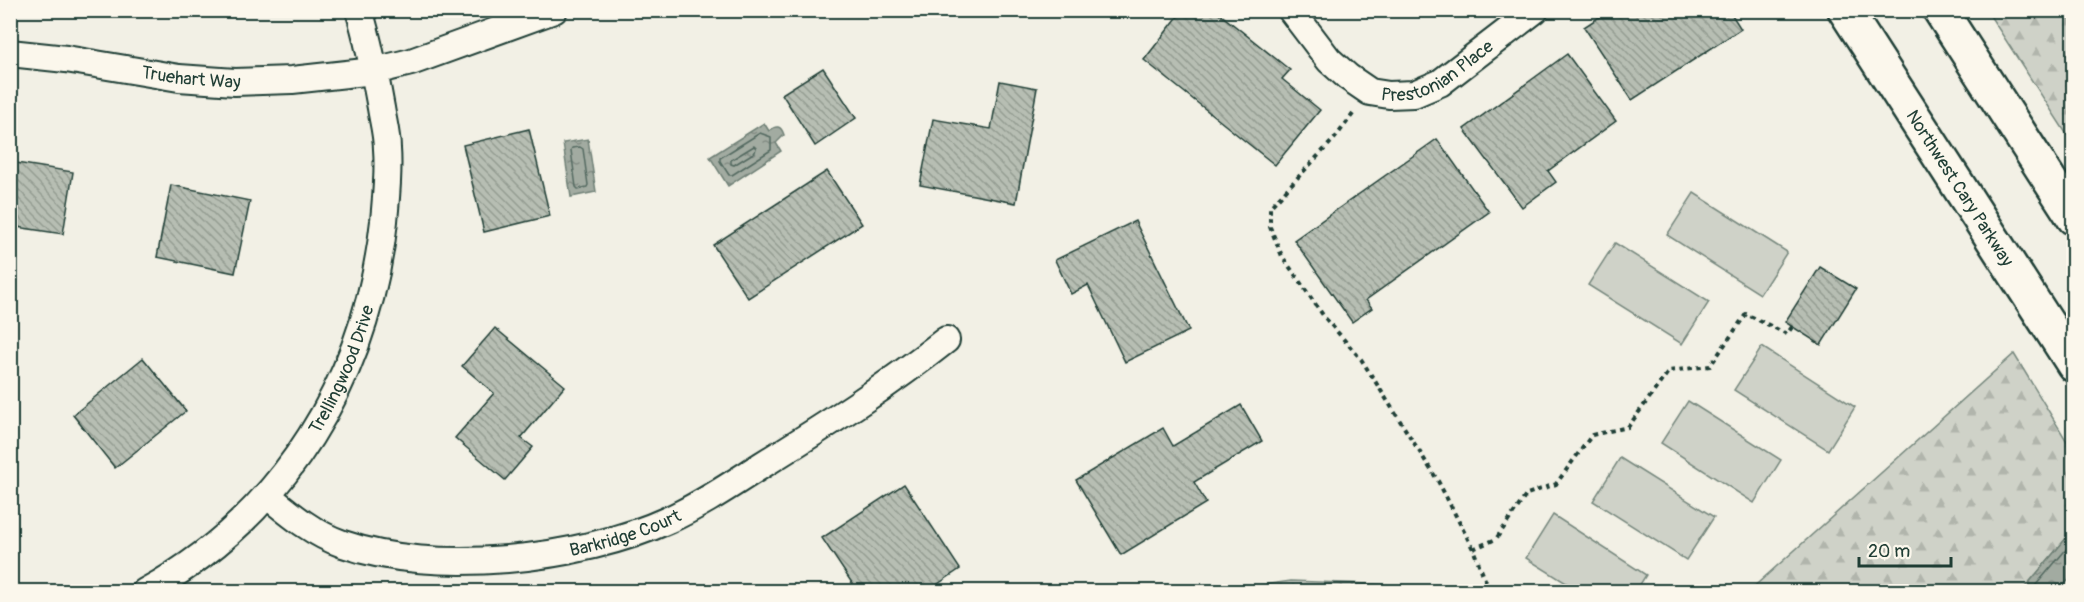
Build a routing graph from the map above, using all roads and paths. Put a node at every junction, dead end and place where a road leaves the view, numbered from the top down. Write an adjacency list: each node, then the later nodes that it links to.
1 (359, 10): 8 (street, Trellingwood Drive)
2 (554, 10): 8 (street, Truehart Way)
3 (1291, 10): 9 (street, Prestonian Place)
4 (1535, 10): 9 (street, Prestonian Place)
5 (1845, 10): 13 (main road, Northwest Cary Parkway)
6 (1940, 10): 10 (main road)
7 (10, 53): 8 (street, Truehart Way)
8 (374, 71): 14 (street, Trellingwood Drive)
9 (1370, 92): 15 (path)
10 (2073, 218)
11 (1792, 327): 15 (path)
12 (946, 340): 14 (street, Barkridge Court)
13 (2073, 365)
14 (267, 495): 16 (street, Trellingwood Drive)
15 (1473, 549): 17 (path)
16 (145, 591)
17 (1490, 591)

